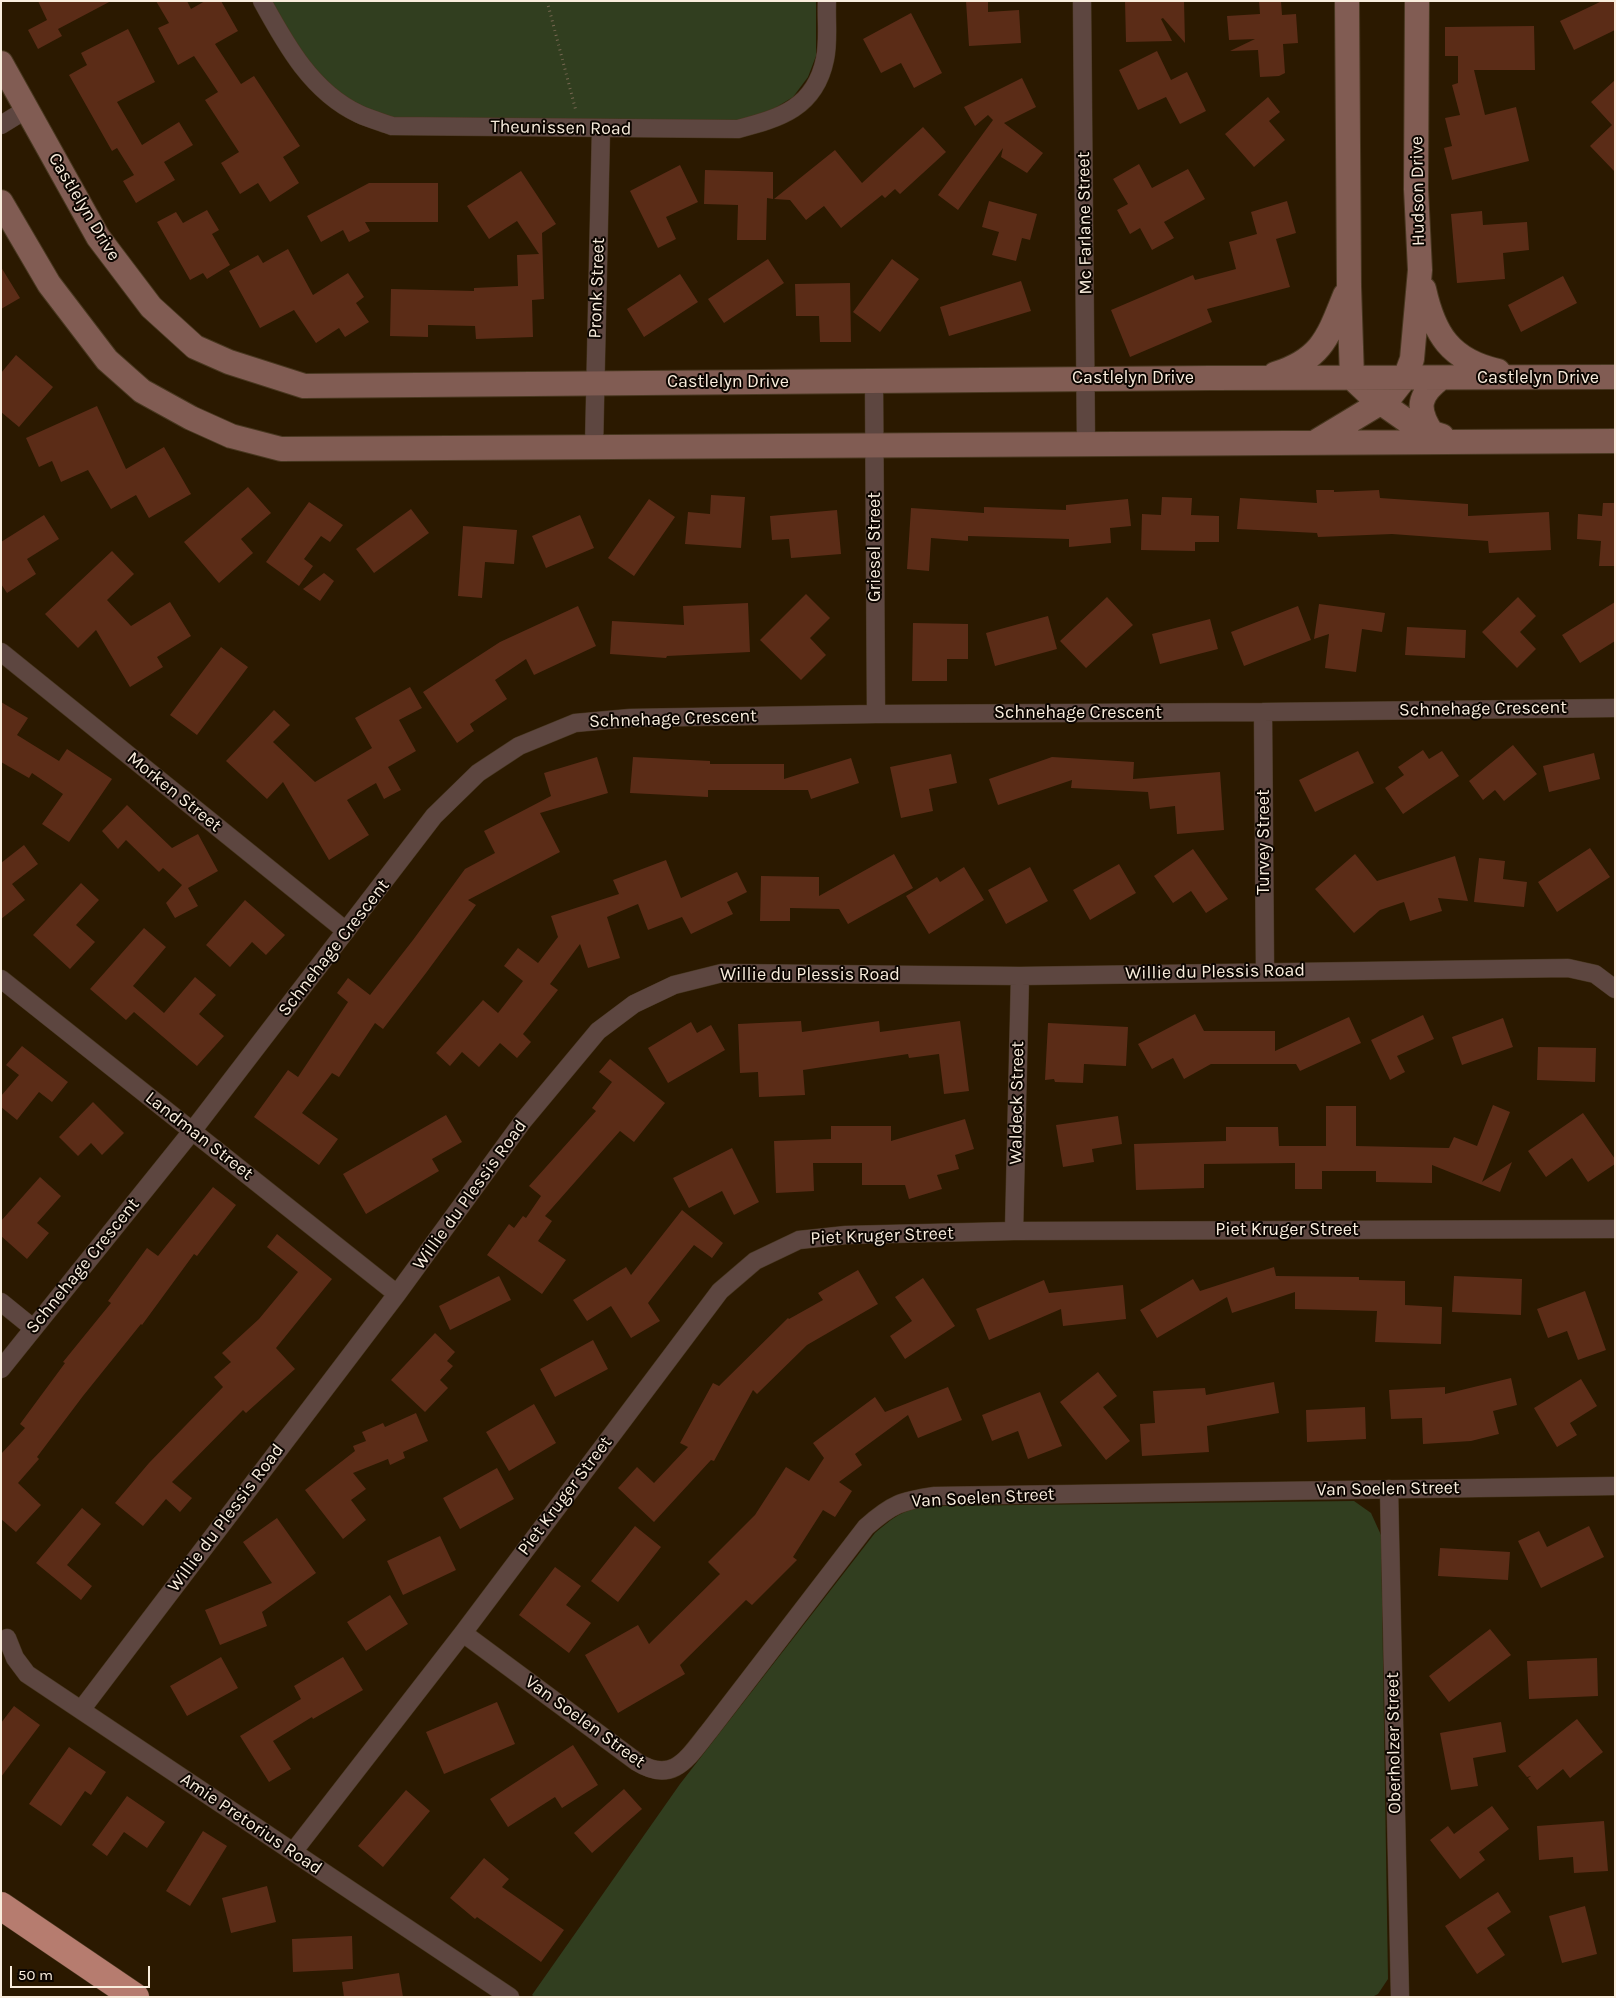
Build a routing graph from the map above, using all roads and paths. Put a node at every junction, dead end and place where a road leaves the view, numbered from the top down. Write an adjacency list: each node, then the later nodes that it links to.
1 (262, 1): 10 (street, Theunissen Road)
2 (546, 1): 10 (path)
3 (827, 1): 11 (street, Theunissen Road)
4 (1082, 1): 20 (street, Mc Farlane Street)
5 (1347, 1): 14 (street)
6 (1416, 1): 13 (street, Hudson Drive)
7 (1, 63): 8 (street, Castlelyn Drive)
8 (27, 109): 9 (street); 23 (street, Castlelyn Drive)
9 (1, 125)
10 (581, 129): 11 (street, Theunissen Road)
11 (601, 129): 23 (street, Pronk Street)
12 (1, 202): 31 (street)
13 (1420, 270): 18 (street, Hudson Drive); 21 (street)
14 (1349, 286): 16 (street); 17 (street)
15 (1615, 377): 21 (street, Castlelyn Drive)
16 (1262, 378): 17 (street, Castlelyn Drive); 20 (street, Castlelyn Drive)
17 (1352, 378): 18 (street, Castlelyn Drive); 24 (street)
18 (1406, 378): 19 (street, Castlelyn Drive); 24 (street)
19 (1441, 378): 21 (street, Castlelyn Drive); 25 (street)
20 (1086, 379): 22 (street, Castlelyn Drive); 29 (street, Mc Farlane Street)
21 (1528, 379)
22 (874, 380): 23 (street, Castlelyn Drive); 30 (street, Griesel Street)
23 (594, 383): 31 (street, Pronk Street)
24 (1381, 403): 25 (street); 27 (street)
25 (1432, 433): 28 (street)
26 (1615, 441): 28 (street)
27 (1316, 442): 28 (street); 29 (street)
28 (1460, 442)
29 (1086, 444): 30 (street)
30 (874, 445): 31 (street); 35 (street, Griesel Street)
31 (594, 447)
32 (1, 652): 36 (street, Morken Street)
33 (1615, 708): 34 (street, Schnehage Crescent)
34 (1264, 712): 35 (street, Schnehage Crescent); 37 (street, Turvey Street)
35 (876, 714): 36 (street, Schnehage Crescent)
36 (346, 931): 41 (street, Schnehage Crescent)
37 (1264, 971): 38 (street, Willie du Plessis Road); 40 (street, Willie du Plessis Road)
38 (1020, 976): 43 (street, Waldeck Street); 44 (street, Willie du Plessis Road)
39 (1, 979): 41 (street, Landman Street)
40 (1615, 989)
41 (193, 1130): 44 (street, Landman Street); 46 (street, Schnehage Crescent)
42 (1615, 1229): 43 (street, Piet Kruger Street)
43 (1014, 1231): 50 (street, Piet Kruger Street)
44 (397, 1294): 52 (street, Willie du Plessis Road)
45 (1, 1302): 46 (street)
46 (33, 1328): 47 (street, Schnehage Crescent)
47 (1, 1369)
48 (1615, 1486): 49 (street, Van Soelen Street)
49 (1389, 1489): 50 (street, Van Soelen Street); 57 (street, Oberholzer Street)
50 (462, 1632): 53 (street, Piet Kruger Street)
51 (7, 1638): 52 (street, Amie Pretorius Road)
52 (81, 1710): 53 (street, Amie Pretorius Road)
53 (293, 1852): 56 (street, Amie Pretorius Road)
54 (1, 1906): 55 (highway)
55 (135, 1997)
56 (510, 1997)
57 (1400, 1997)

